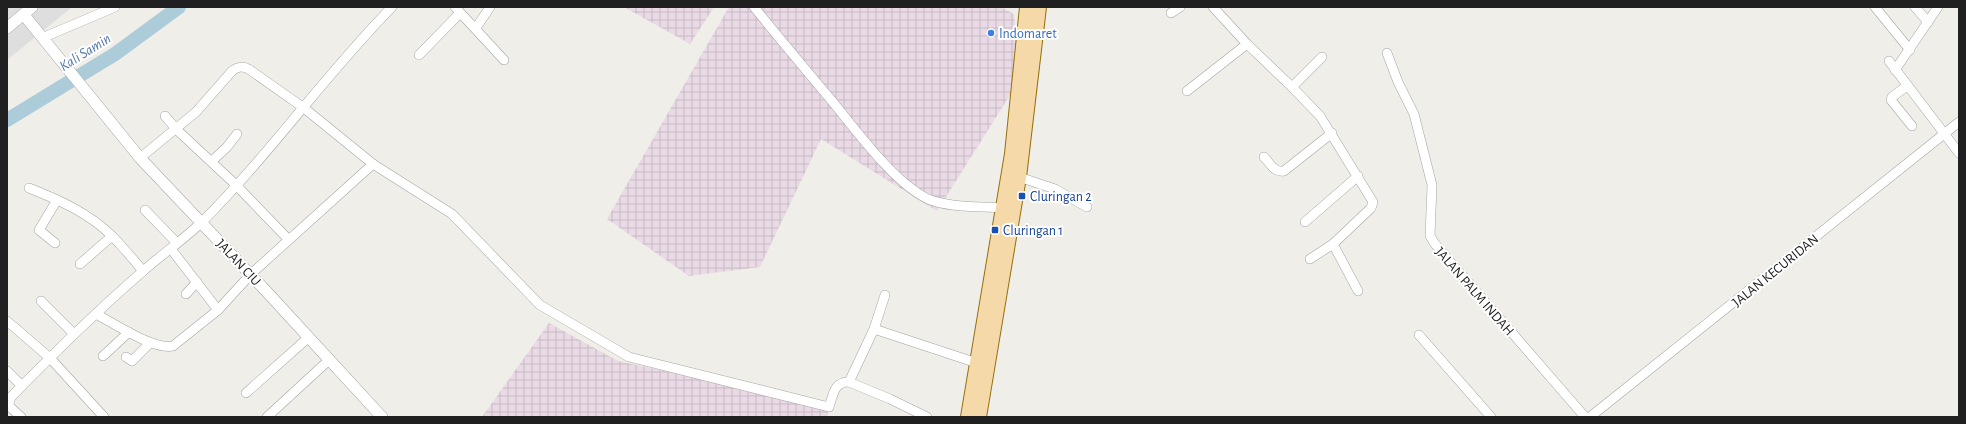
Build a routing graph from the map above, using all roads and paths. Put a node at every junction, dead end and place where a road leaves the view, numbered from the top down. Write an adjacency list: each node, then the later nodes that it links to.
1 (32, 7): 15 (street)
2 (115, 7): 19 (street)
3 (392, 7): 31 (street)
4 (490, 7): 18 (street)
5 (754, 7): 50 (street)
6 (1027, 7): 50 (main road)
7 (1039, 7): 45 (main road)
8 (1180, 7): 14 (street)
9 (1213, 7): 20 (street)
10 (1875, 7): 21 (street)
11 (1915, 7): 16 (street)
12 (1938, 7): 16 (street)
13 (458, 10): 18 (street); 23 (street)
14 (1171, 13)
15 (24, 15): 17 (street); 19 (street)
16 (1928, 22): 21 (street)
17 (7, 28)
18 (476, 28): 25 (street)
19 (42, 38): 41 (street, JALAN CIU)
20 (1247, 44): 29 (street); 30 (street)
21 (1910, 50): 27 (street)
22 (1387, 53): 96 (street, JALAN PALM INDAH)
23 (419, 55)
24 (1322, 57): 29 (street)
25 (504, 60)
26 (1889, 61): 27 (street)
27 (1896, 70): 28 (street)
28 (1907, 86): 34 (street); 38 (street)
29 (1292, 87): 36 (street)
30 (1187, 92)
31 (304, 108): 35 (street); 43 (street); 46 (street)
32 (166, 116): 35 (street)
33 (1959, 122): 38 (street, JALAN KECURIDAN)
34 (1912, 126)
35 (176, 129): 41 (street); 42 (street)
36 (1332, 133): 40 (street); 44 (street)
37 (237, 134): 42 (street)
38 (1945, 134): 39 (street); 97 (street, JALAN KECURIDAN)
39 (1959, 153)
40 (1264, 157)
41 (140, 158): 52 (street, JALAN CIU)
42 (212, 161): 46 (street)
43 (373, 164): 55 (street); 85 (street)
44 (1358, 176): 53 (street); 57 (street)
45 (1019, 177): 49 (street); 59 (main road)
46 (236, 184): 52 (street); 55 (street)
47 (29, 188): 48 (street)
48 (57, 200): 54 (street); 56 (street)
49 (1087, 207)
50 (1003, 208): 59 (main road)
51 (145, 210): 58 (street)
52 (201, 222): 58 (street); 63 (street, JALAN CIU)
53 (1305, 222)
54 (112, 236): 61 (street); 62 (street)
55 (289, 240): 63 (street)
56 (56, 243)
57 (1333, 244): 60 (street); 66 (street)
58 (174, 246): 62 (street); 65 (street)
59 (1002, 248): 64 (main road)
60 (1310, 259)
61 (80, 264)
62 (143, 271): 71 (street)
63 (251, 274): 70 (street); 77 (street, JALAN CIU)
64 (998, 277): 83 (main road); 94 (main road)
65 (196, 282): 67 (street); 70 (street)
66 (1358, 291)
67 (186, 294)
68 (885, 295): 73 (street)
69 (42, 301): 75 (street)
70 (218, 310): 78 (street)
71 (96, 314): 74 (street); 75 (street)
72 (7, 321): 81 (street)
73 (874, 329): 83 (street); 85 (street)
74 (129, 332): 78 (street); 79 (street)
75 (74, 334): 81 (street)
76 (1419, 335): 95 (street)
77 (309, 338): 82 (street, JALAN CIU); 87 (street)
78 (150, 343): 80 (street)
79 (103, 356)
80 (126, 357)
81 (50, 358): 86 (street); 89 (street)
82 (330, 359): 90 (street); 91 (street, JALAN CIU)
83 (977, 363): 93 (main road)
84 (7, 371): 86 (street)
85 (848, 382): 92 (street)
86 (22, 386): 88 (street)
87 (246, 393)
88 (21, 417)
89 (104, 417)
90 (266, 417)
91 (382, 417)
92 (927, 417)
93 (968, 417)
94 (979, 417)
95 (1491, 417)
96 (1585, 417)
97 (1590, 417)

